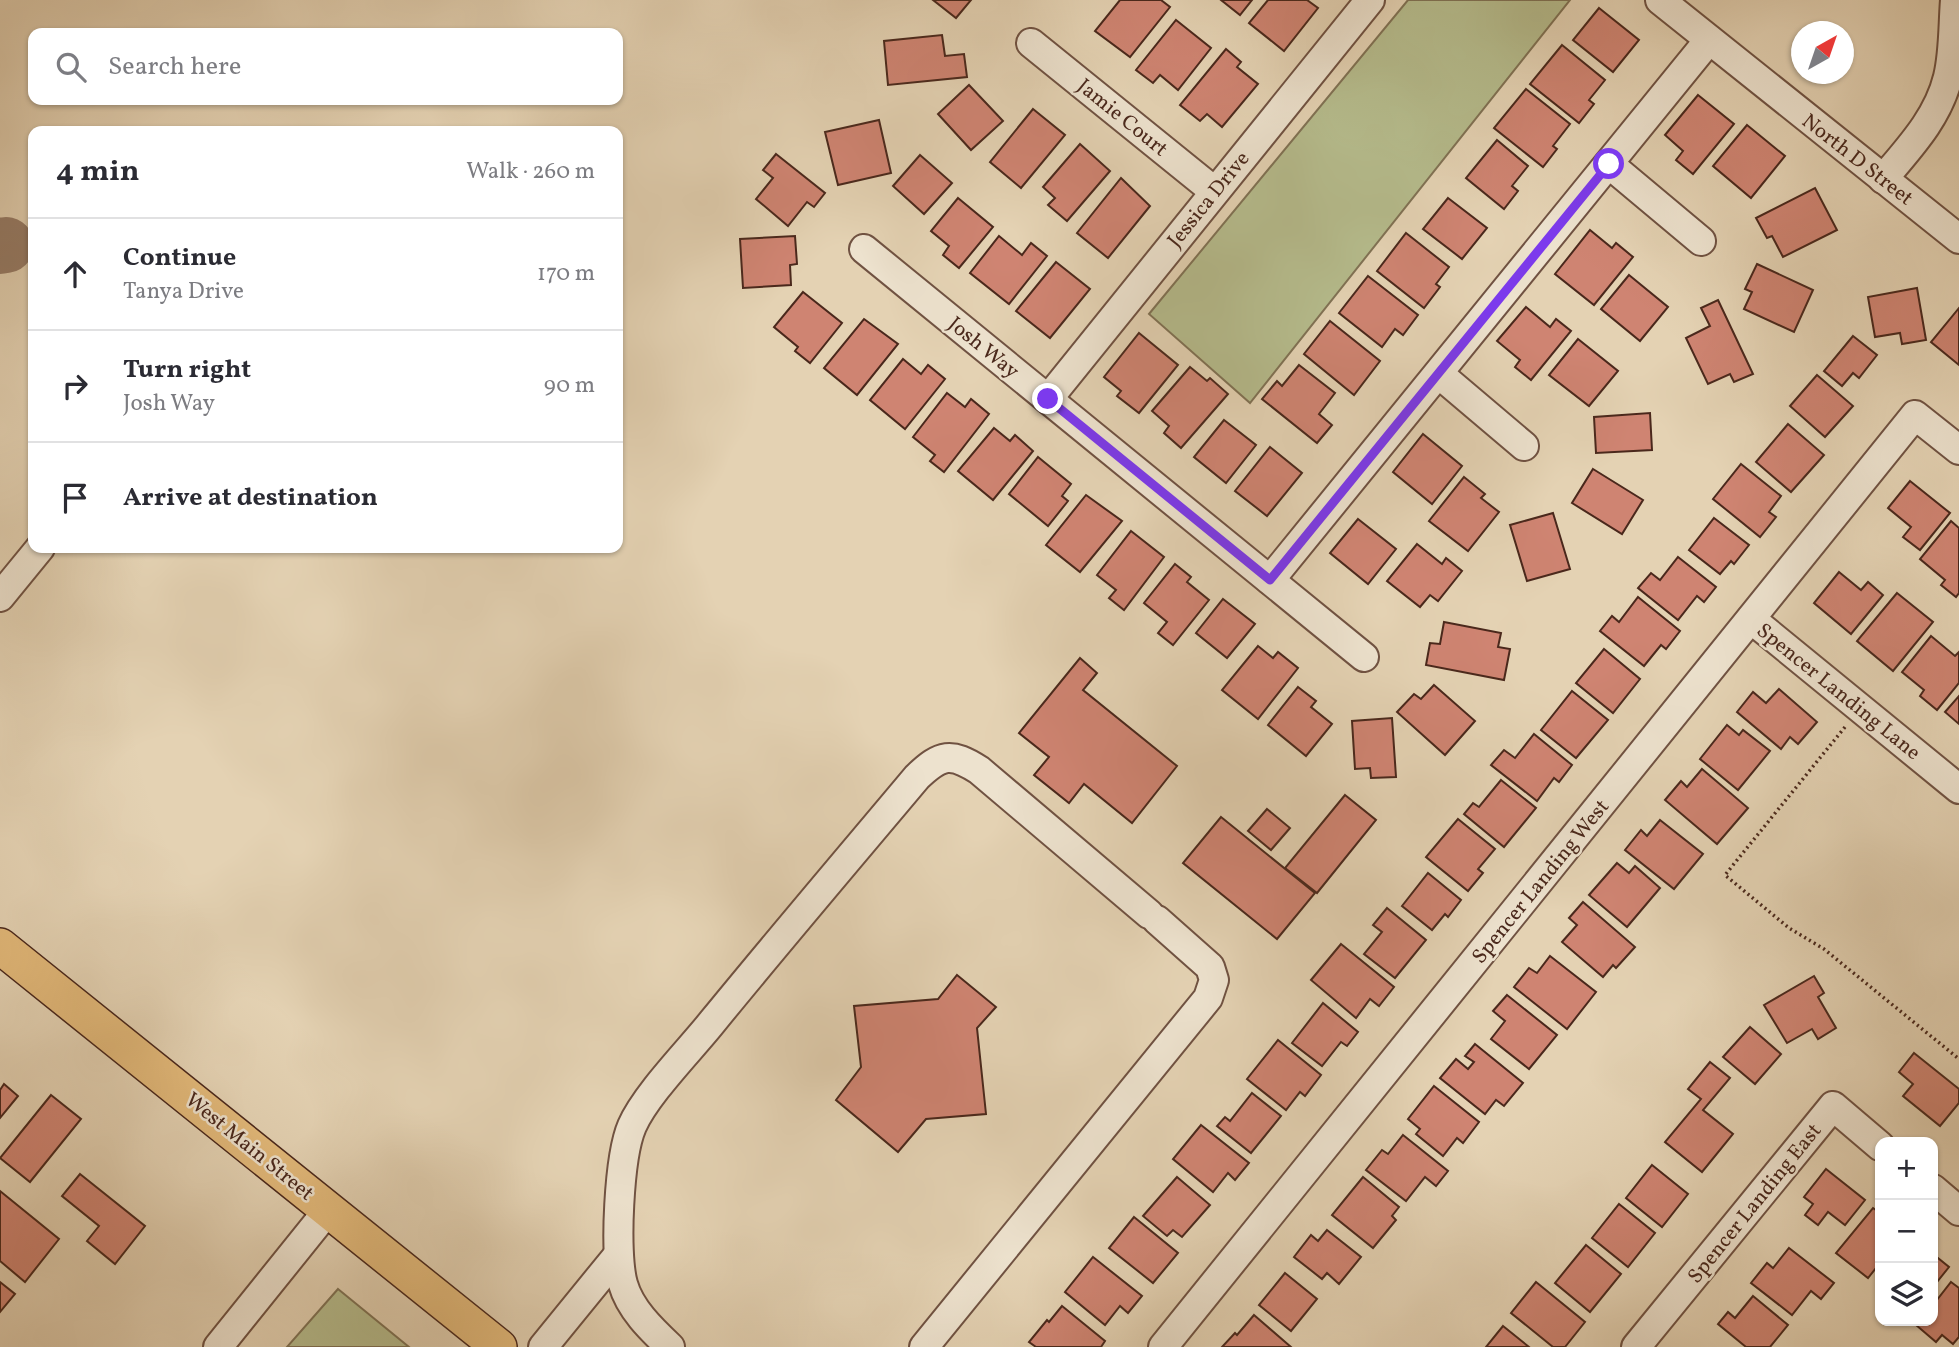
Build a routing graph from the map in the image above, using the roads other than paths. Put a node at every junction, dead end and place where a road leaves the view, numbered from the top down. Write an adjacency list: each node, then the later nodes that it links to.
1 (1370, 0): 8 (street, Jessica Drive)
2 (1660, 0): 4 (street, North D Street)
3 (1955, 0): 7 (street)
4 (1709, 40): 6 (street); 7 (street, North D Street)
5 (1031, 43): 8 (street, Jamie Court)
6 (1609, 164): 10 (street); 12 (street)
7 (1883, 179): 9 (street, North D Street)
8 (1214, 191): 13 (street, Jessica Drive)
9 (1959, 239)
10 (1701, 241)
11 (864, 249): 13 (street, Josh Way)
12 (1439, 374): 14 (street); 17 (street)
13 (1048, 399): 17 (street, Josh Way)
14 (1524, 446)
15 (1959, 450): 19 (street, Spencer Landing West)
16 (36, 553): 18 (street)
17 (1270, 580): 20 (street, Josh Way)
18 (0, 597)
19 (1751, 619): 21 (street, Spencer Landing Lane); 33 (street, Spencer Landing West)
20 (1364, 657)
21 (1959, 789)
22 (0, 946): 25 (main road, West Main Street)
23 (1875, 1142): 34 (street, Spencer Landing East)
24 (1938, 1193): 26 (street)
25 (329, 1209): 28 (street); 29 (main road, West Main Street)
26 (1959, 1211)
27 (618, 1255): 30 (street); 31 (street); 32 (street)
28 (218, 1347)
29 (499, 1347)
30 (543, 1347)
31 (670, 1347)
32 (924, 1347)
33 (1163, 1347)
34 (1636, 1347)

